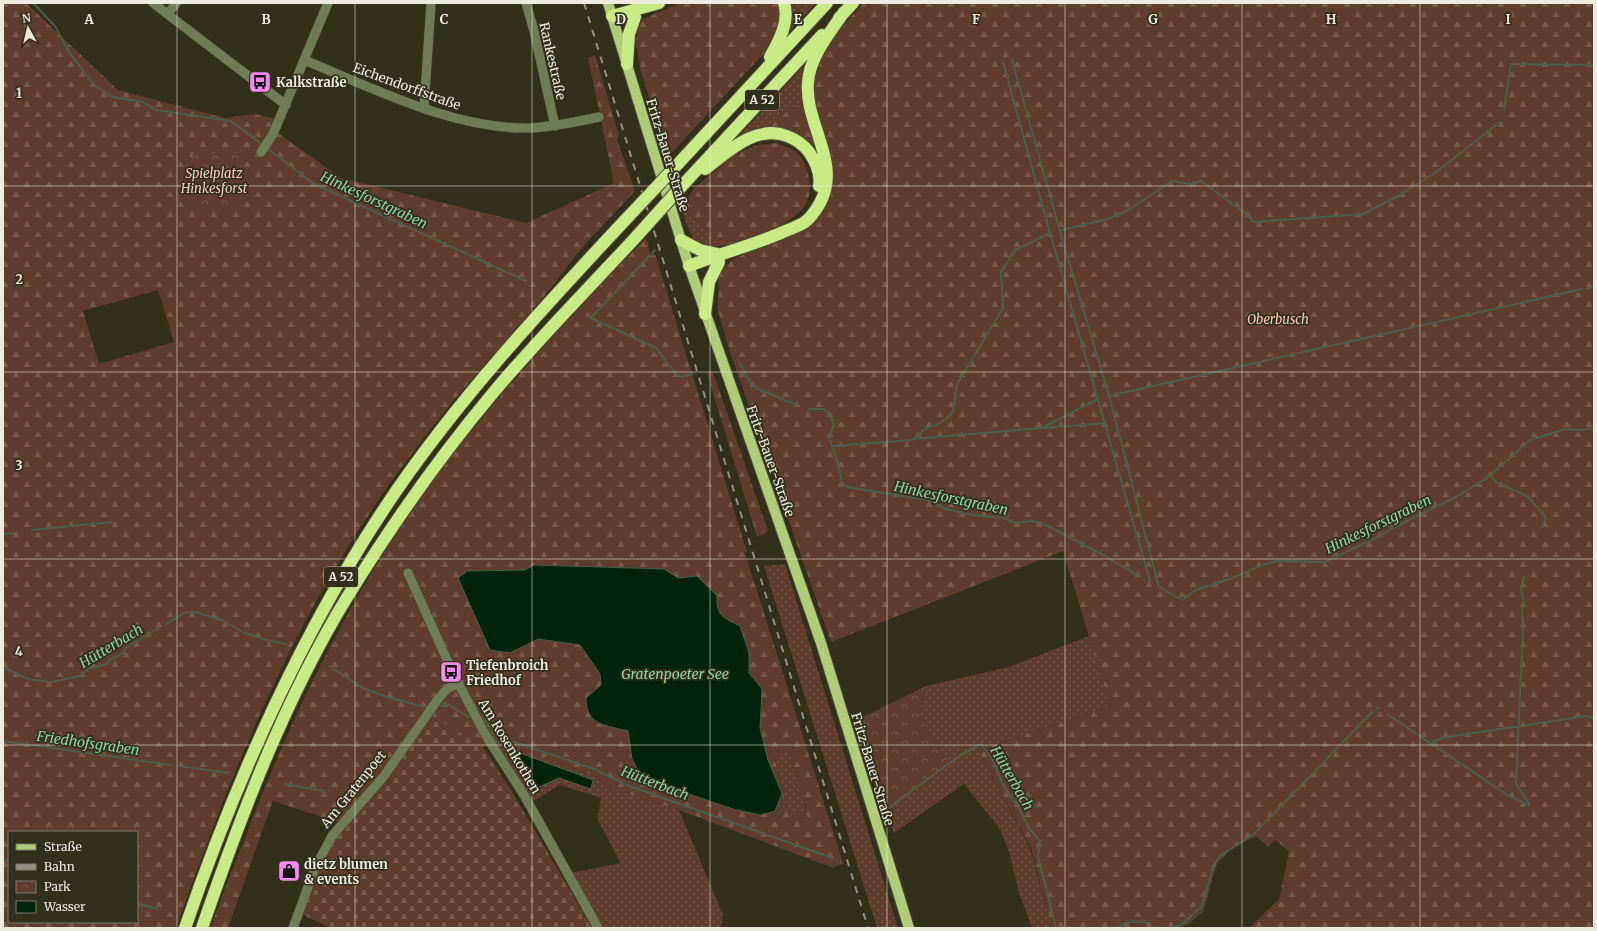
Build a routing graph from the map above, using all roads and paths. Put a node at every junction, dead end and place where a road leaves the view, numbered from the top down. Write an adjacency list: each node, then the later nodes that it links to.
1 (153, 3): 13 (street)
2 (176, 3): 13 (street)
3 (328, 3): 15 (street)
4 (431, 3): 19 (street)
5 (526, 3): 21 (street, Rankestraße)
6 (608, 3): 14 (main road, Fritz-Bauer-Straße)
7 (627, 3): 11 (highway)
8 (784, 3): 17 (highway)
9 (827, 3): 17 (highway, A 52)
10 (853, 3): 12 (highway, A 52)
11 (647, 8): 14 (highway); 16 (highway)
12 (844, 12): 23 (highway, A 52); 24 (highway)
13 (168, 14): 18 (street)
14 (613, 20): 16 (main road, Fritz-Bauer-Straße)
15 (304, 60): 18 (street); 19 (street, Eichendorffstraße)
16 (627, 64): 25 (main road, Fritz-Bauer-Straße)
17 (758, 77): 31 (highway, A 52, bridge)
18 (286, 105): 22 (street)
19 (424, 108): 21 (street, Eichendorffstraße)
20 (599, 117): 21 (street, Eichendorffstraße)
21 (555, 126)
22 (261, 152)
23 (680, 188): 24 (highway); 32 (highway, A 52, bridge)
24 (790, 229): 26 (highway)
25 (681, 240): 26 (highway); 27 (main road, Fritz-Bauer-Straße)
26 (719, 258): 27 (highway); 28 (highway)
27 (690, 269): 28 (main road, Fritz-Bauer-Straße)
28 (705, 314): 35 (main road, Fritz-Bauer-Straße)
29 (408, 573): 30 (street, Am Rosenkothen)
30 (459, 683): 33 (street, Am Gratenpoet); 34 (street, Am Rosenkothen)
31 (185, 928)
32 (202, 928)
33 (293, 928)
34 (598, 928)
35 (909, 928)

